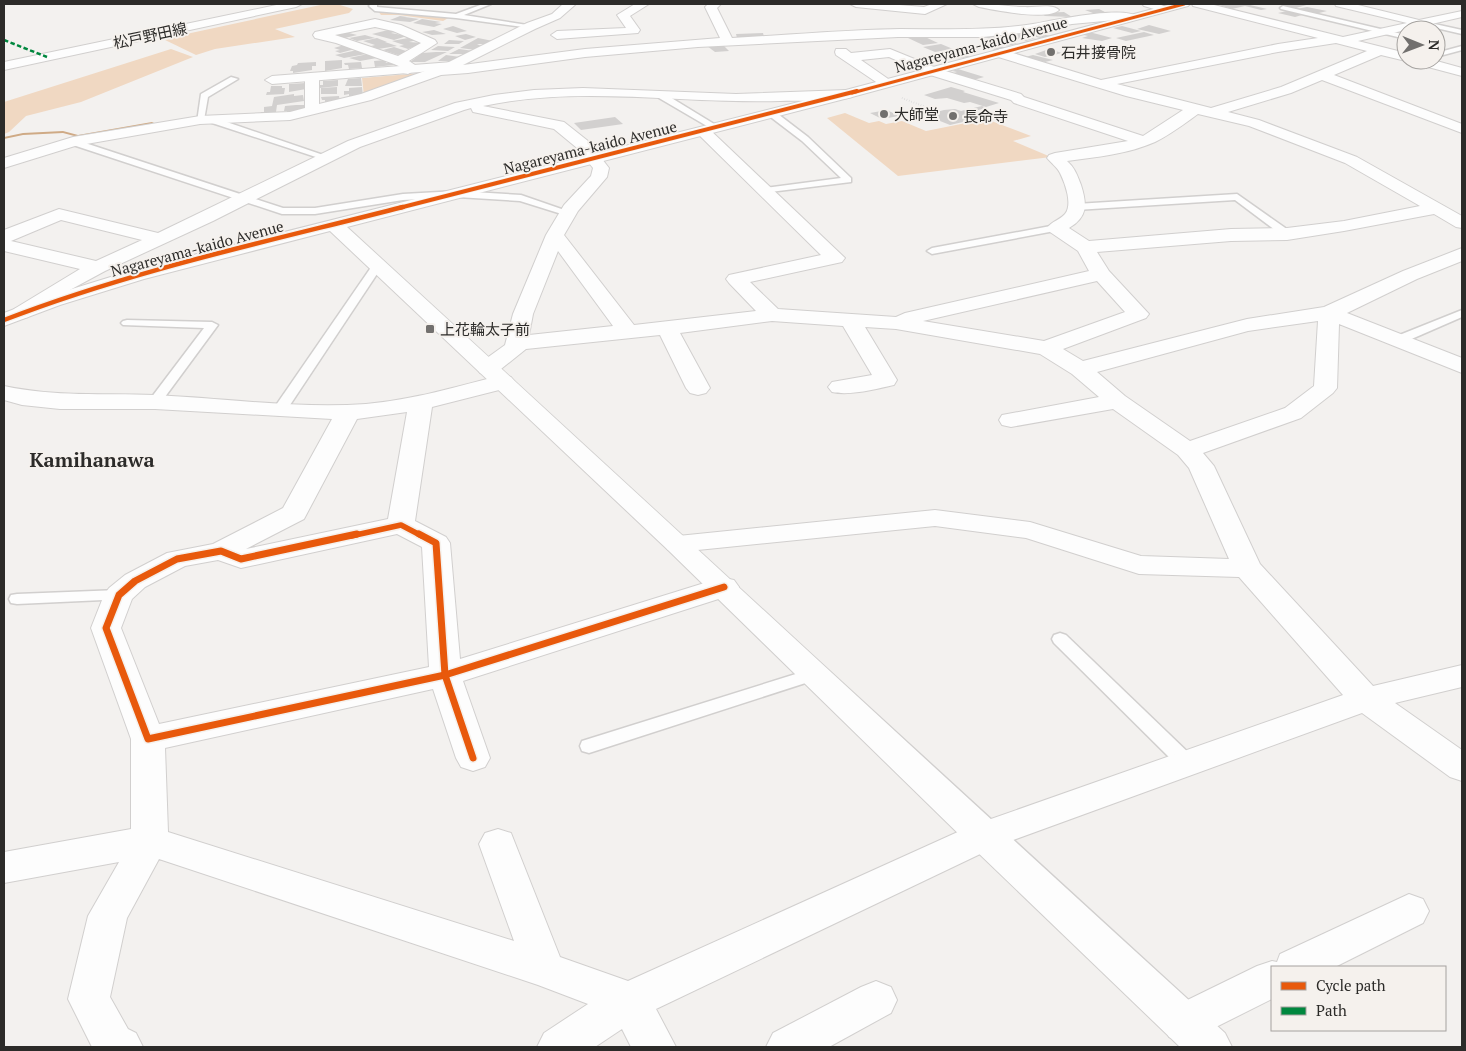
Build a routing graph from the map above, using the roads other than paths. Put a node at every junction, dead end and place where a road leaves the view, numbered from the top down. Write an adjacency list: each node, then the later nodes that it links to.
1 (296, 4): 40 (street, 松戸野田線)
2 (488, 4): 18 (lane)
3 (570, 4): 22 (street)
4 (643, 4): 28 (street)
5 (716, 4): 31 (street)
6 (856, 4): 7 (street)
7 (941, 4)
8 (979, 4): 16 (street)
9 (1148, 4): 15 (street)
10 (1184, 4): 15 (street, Nagareyama-kaido Avenue)
11 (1197, 4): 30 (street)
12 (1340, 4): 19 (street)
13 (375, 6): 18 (lane); 21 (lane)
14 (1283, 8): 25 (lane)
15 (1164, 9): 16 (street, Nagareyama-kaido Avenue)
16 (1128, 11): 29 (street); 36 (street, Nagareyama-kaido Avenue)
17 (1462, 14): 20 (street)
18 (456, 16): 22 (lane)
19 (1408, 20)
20 (1435, 20)
21 (375, 23): 41 (street); 41 (street)
22 (531, 26): 28 (street); 44 (street)
23 (1396, 28): 25 (street)
24 (1446, 28): 26 (lane)
25 (1382, 31): 27 (lane); 30 (street)
26 (1462, 32)
27 (1396, 34)
28 (557, 35): 35 (street)
29 (822, 37): 31 (street); 39 (street)
30 (1340, 40): 33 (street); 52 (street)
31 (728, 41): 35 (street)
32 (1446, 47): 34 (lane)
33 (1381, 50): 38 (street); 47 (street)
34 (1460, 50): 37 (lane)
35 (585, 53): 42 (street); 44 (street)
36 (1000, 53): 45 (street, Nagareyama-kaido Avenue); 52 (street)
37 (1446, 53)
38 (1396, 54)
39 (849, 57): 45 (street); 51 (street)
40 (4, 66)
41 (404, 66): 44 (street); 48 (street)
42 (592, 66)
43 (1446, 68): 46 (street)
44 (443, 70): 54 (street); 57 (street)
45 (933, 71): 51 (street, Nagareyama-kaido Avenue); 63 (street)
46 (1462, 72)
47 (1322, 75): 58 (street); 62 (street)
48 (312, 77): 50 (street); 57 (street)
49 (234, 79): 60 (lane)
50 (272, 80)
51 (887, 83): 53 (street, Nagareyama-kaido Avenue)
52 (1100, 84): 56 (street)
53 (847, 94): 55 (street); 59 (street, Nagareyama-kaido Avenue)
54 (452, 95): 55 (street); 65 (street); 66 (street)
55 (662, 96): 61 (lane)
56 (1196, 108): 58 (street); 63 (street)
57 (312, 111): 60 (street)
58 (1213, 112): 73 (street)
59 (771, 113): 61 (street, Nagareyama-kaido Avenue); 68 (lane)
60 (206, 120): 64 (street); 65 (lane)
61 (709, 129): 66 (street, Nagareyama-kaido Avenue); 68 (street)
62 (1462, 129)
63 (1144, 141): 71 (street)
64 (73, 142): 67 (street); 70 (lane)
65 (326, 157): 70 (street)
66 (594, 158): 69 (street, Nagareyama-kaido Avenue); 74 (street)
67 (4, 163)
68 (765, 191): 93 (street)
69 (457, 194): 70 (lane); 74 (lane); 76 (street, Nagareyama-kaido Avenue)
70 (244, 199): 81 (street)
71 (1076, 206): 77 (street); 78 (lane)
72 (1462, 206): 73 (street)
73 (1436, 210): 75 (street); 78 (street)
74 (568, 213): 79 (street)
75 (1462, 223)
76 (334, 225): 88 (street); 94 (street, Nagareyama-kaido Avenue)
77 (1056, 228): 83 (street); 85 (lane)
78 (1287, 234): 83 (street)
79 (555, 235): 99 (street); 101 (street)
80 (4, 237): 81 (street)
81 (161, 238): 89 (street)
82 (4, 245): 84 (street)
83 (1085, 247): 90 (street)
84 (23, 250): 87 (street); 89 (street)
85 (932, 251)
86 (1462, 254): 91 (street)
87 (4, 259)
88 (378, 265): 105 (street); 112 (lane)
89 (98, 267): 94 (street)
90 (1101, 274): 97 (street); 102 (street)
91 (1329, 313): 100 (street); 104 (street); 115 (street)
92 (1462, 313): 100 (lane)
93 (772, 315): 95 (street); 98 (street)
94 (12, 317)
95 (850, 320): 97 (street); 106 (street)
96 (128, 322): 110 (lane)
97 (887, 323): 102 (street)
98 (666, 328): 99 (street); 107 (street)
99 (628, 331): 101 (street)
100 (1396, 341): 103 (street)
101 (516, 342): 105 (street)
102 (1046, 348): 104 (street)
103 (1462, 366)
104 (1080, 368): 109 (street)
105 (496, 375): 111 (street); 117 (street)
106 (840, 386)
107 (698, 388)
108 (4, 393): 110 (street)
109 (1117, 400): 114 (street); 115 (street)
110 (154, 402): 112 (street)
111 (421, 404): 113 (street); 116 (street)
112 (279, 411): 113 (street)
113 (348, 412): 118 (street)
114 (1011, 420)
115 (1187, 450): 119 (street)
116 (401, 525): 118 (street); 125 (street)
117 (678, 544): 119 (street); 120 (street)
118 (222, 551): 121 (street)
119 (1247, 568): 127 (street)
120 (724, 587): 124 (street); 125 (street)
121 (119, 595): 122 (lane); 128 (street)
122 (17, 599)
123 (1060, 639): 131 (lane)
124 (815, 674): 129 (lane); 133 (street)
125 (446, 675): 128 (street); 130 (street)
126 (1462, 676): 127 (street)
127 (1366, 699): 131 (street); 132 (street)
128 (148, 739): 134 (street)
129 (589, 746)
130 (472, 758)
131 (1187, 763): 133 (street)
132 (1462, 768)
133 (984, 836): 141 (street); 143 (street)
134 (150, 841): 136 (street); 139 (street); 144 (street)
135 (498, 844): 139 (street)
136 (4, 867)
137 (1409, 911): 138 (street)
138 (1297, 966)
139 (544, 969): 141 (street)
140 (1271, 979): 143 (street)
141 (629, 1000): 145 (street); 146 (street)
142 (876, 1000): 147 (street)
143 (1197, 1035)
144 (115, 1046)
145 (559, 1047)
146 (654, 1047)
147 (788, 1047)

